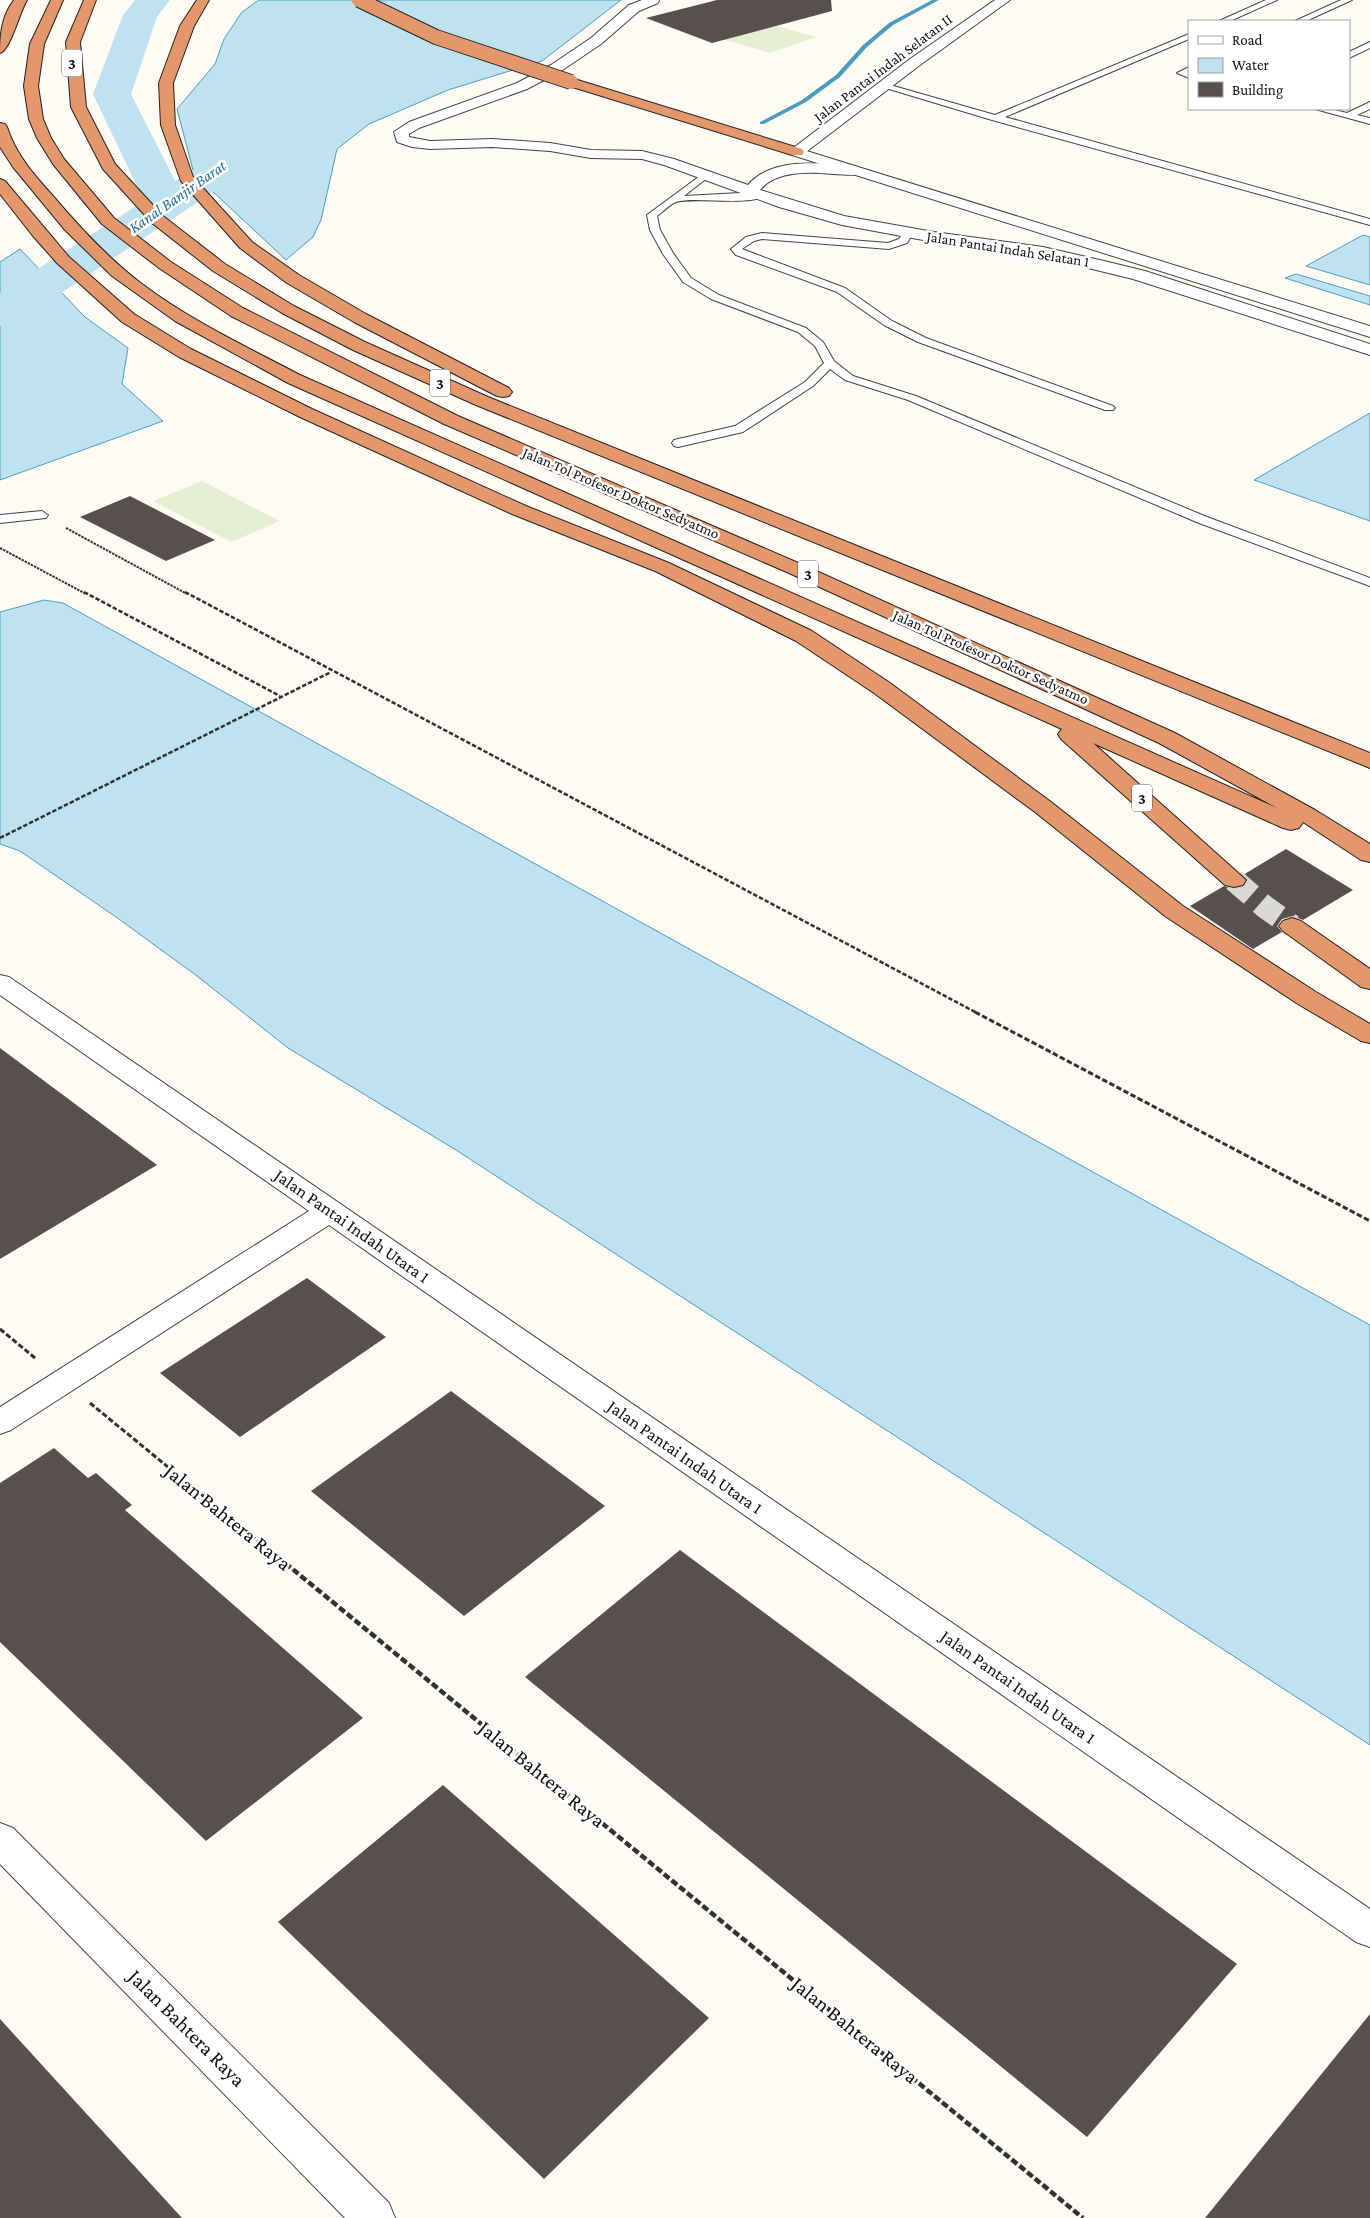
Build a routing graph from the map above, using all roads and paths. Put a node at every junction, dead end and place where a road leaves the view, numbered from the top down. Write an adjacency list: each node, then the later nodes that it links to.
1 (21, 0): 14 (highway)
2 (58, 0): 48 (highway, Jalan Tol Profesor Doktor Sedyatmo / 3)
3 (90, 0): 37 (highway, Jalan Tol Profesor Doktor Sedyatmo / 3)
4 (203, 0): 37 (highway)
5 (359, 0): 25 (highway, bridge)
6 (653, 0): 27 (street)
7 (1004, 0): 18 (street, Jalan Pantai Indah Selatan II)
8 (1273, 0): 10 (lane)
9 (1348, 0): 11 (lane)
10 (1224, 20)
11 (1301, 20)
12 (1188, 36): 22 (lane)
13 (1370, 45): 15 (lane)
14 (0, 49)
15 (1350, 55)
16 (1188, 70): 17 (lane)
17 (1188, 75)
18 (883, 86): 22 (lane); 25 (street, Jalan Pantai Indah Selatan II)
19 (1370, 105): 21 (lane)
20 (1324, 110): 21 (lane)
21 (1348, 116): 23 (lane)
22 (995, 118): 31 (lane)
23 (1370, 122)
24 (0, 127): 45 (highway, Jalan Tol Profesor Doktor Sedyatmo / 3)
25 (802, 148): 26 (street, Jalan Pantai Indah Selatan 1)
26 (855, 172): 29 (street, Jalan Pantai Indah Selatan 1); 33 (street, Jalan Pantai Indah Selatan 1)
27 (704, 176): 29 (street); 30 (lane)
28 (0, 184): 53 (highway)
29 (755, 193): 30 (lane); 32 (street, Jalan Pantai Indah Selatan 1)
30 (674, 199): 35 (lane)
31 (1370, 222)
32 (908, 233): 34 (street, Jalan Pantai Indah Selatan 1); 36 (lane)
33 (1370, 332)
34 (1370, 350)
35 (830, 363): 38 (lane); 42 (lane)
36 (1110, 408)
37 (557, 430): 46 (highway, Jalan Tol Profesor Doktor Sedyatmo / 3)
38 (678, 443)
39 (42, 515): 40 (lane); 43 (path)
40 (0, 519)
41 (0, 548): 44 (path)
42 (1370, 582)
43 (332, 672): 44 (path); 55 (path)
44 (280, 697): 47 (path)
45 (1049, 717): 48 (highway, Jalan Tol Profesor Doktor Sedyatmo / 3); 49 (highway, Jalan Tol Profesor Doktor Sedyatmo / 3)
46 (1370, 761)
47 (0, 838)
48 (1370, 856)
49 (1234, 880)
50 (1292, 926): 51 (highway)
51 (1370, 981)
52 (0, 983): 54 (street, Jalan Pantai Indah Utara 1)
53 (1370, 1035)
54 (330, 1211): 57 (street); 60 (street, Jalan Pantai Indah Utara 1)
55 (1370, 1221)
56 (0, 1329): 57 (path, Jalan Bahtera Raya)
57 (64, 1382): 58 (street); 62 (path, Jalan Bahtera Raya)
58 (0, 1422)
59 (0, 1839): 61 (street, Jalan Bahtera Raya)
60 (1370, 1930)
61 (374, 2218)
62 (1083, 2218)

